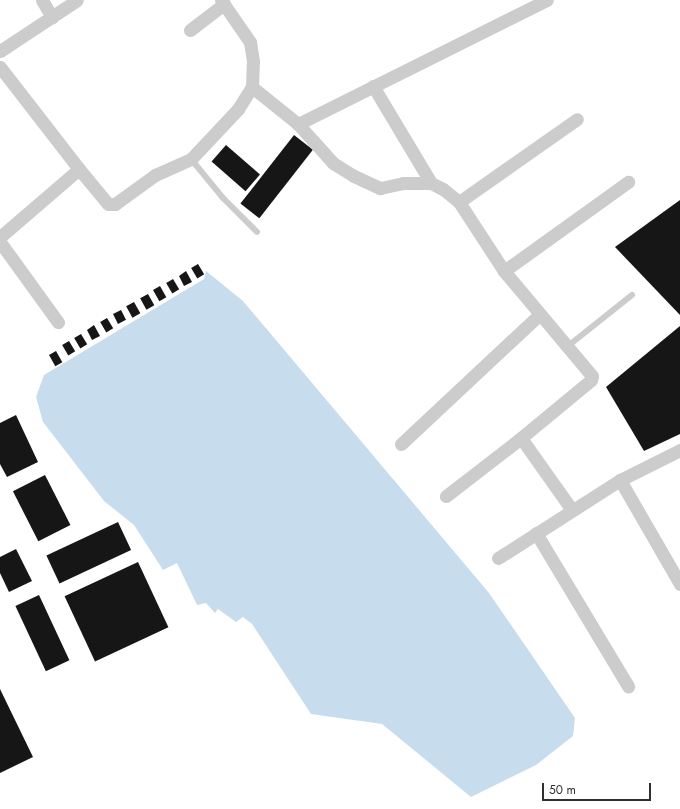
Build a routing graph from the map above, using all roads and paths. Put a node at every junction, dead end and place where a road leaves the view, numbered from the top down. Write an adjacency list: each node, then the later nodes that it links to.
1 (42, 0): 5 (street)
2 (77, 0): 5 (street)
3 (547, 0): 9 (street)
4 (223, 2): 6 (street); 10 (street)
5 (52, 17): 7 (street)
6 (190, 30)
7 (0, 51)
8 (0, 67): 14 (street)
9 (373, 86): 12 (street); 16 (street)
10 (252, 87): 12 (street); 13 (street)
11 (577, 119): 17 (street)
12 (298, 124): 16 (street)
13 (191, 160): 14 (street); 18 (lane)
14 (79, 169): 19 (street)
15 (628, 182): 21 (street)
16 (431, 183): 17 (street)
17 (459, 202): 21 (street)
18 (257, 232)
19 (0, 236)
20 (0, 242): 24 (street)
21 (504, 271): 23 (street)
22 (632, 295): 25 (lane)
23 (540, 314): 25 (street); 27 (street)
24 (58, 322)
25 (568, 346): 26 (street)
26 (521, 438): 30 (street); 31 (street)
27 (402, 444)
28 (680, 450): 29 (street)
29 (620, 480): 31 (street); 34 (street)
30 (446, 496)
31 (572, 510): 32 (street)
32 (536, 533): 33 (street); 35 (street)
33 (498, 558)
34 (680, 584)
35 (628, 686)

